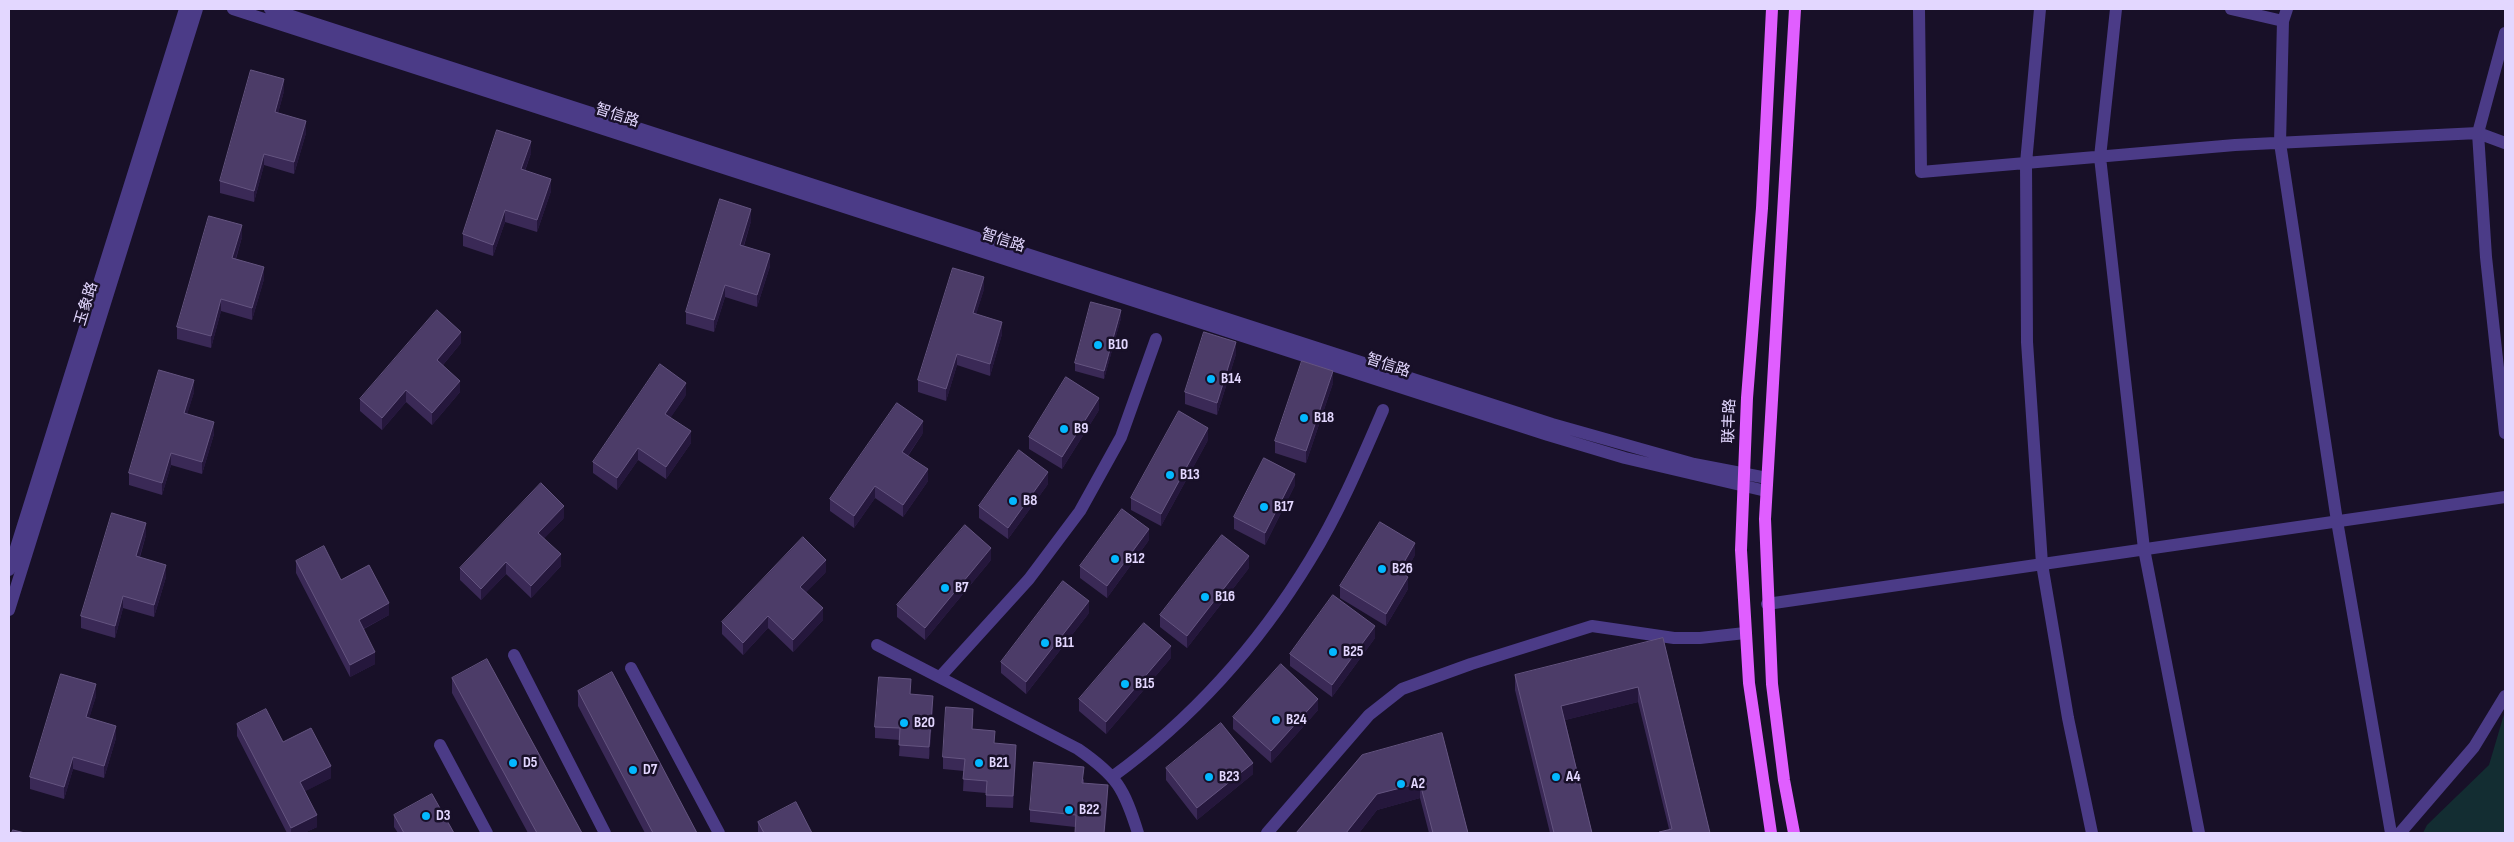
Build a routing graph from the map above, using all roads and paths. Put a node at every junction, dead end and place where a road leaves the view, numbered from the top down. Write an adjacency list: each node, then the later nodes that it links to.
1 (185, 9): 27 (street, 玉象路)
2 (197, 9): 29 (street, 玉象路)
3 (233, 9): 21 (street, 智信路)
4 (270, 9): 21 (street, 智信路)
5 (1772, 9): 21 (main road, 联丰路)
6 (1795, 9): 22 (main road)
7 (1919, 9): 17 (street)
8 (2040, 9): 17 (street)
9 (2116, 9): 16 (street)
10 (2231, 9): 11 (street)
11 (2285, 15): 14 (street)
12 (2505, 33): 13 (street)
13 (2478, 133): 14 (street); 15 (street); 20 (street)
14 (2280, 143): 16 (street); 24 (street)
15 (2505, 143)
16 (2100, 157): 17 (street); 25 (street)
17 (2026, 163): 26 (street)
18 (1156, 339): 34 (street)
19 (1383, 410): 37 (street)
20 (2505, 433)
21 (1743, 480): 22 (street, 智信路); 30 (main road, 联丰路)
22 (1766, 485): 28 (main road)
23 (2505, 497): 24 (street)
24 (2337, 521): 25 (street); 47 (street)
25 (2144, 549): 26 (street); 46 (street)
26 (2042, 564): 28 (street); 45 (street)
27 (9, 570)
28 (1767, 604): 44 (main road)
29 (9, 610)
30 (1745, 633): 42 (street); 43 (main road, 联丰路)
31 (877, 644): 34 (street)
32 (514, 655): 39 (street)
33 (631, 668): 40 (street)
34 (940, 677): 37 (street)
35 (2505, 696): 48 (street)
36 (440, 746): 38 (street)
37 (1112, 777): 41 (street)
38 (487, 833)
39 (605, 833)
40 (718, 833)
41 (1138, 833)
42 (1267, 833)
43 (1771, 833)
44 (1794, 833)
45 (2092, 833)
46 (2199, 833)
47 (2391, 833)
48 (2400, 833)

